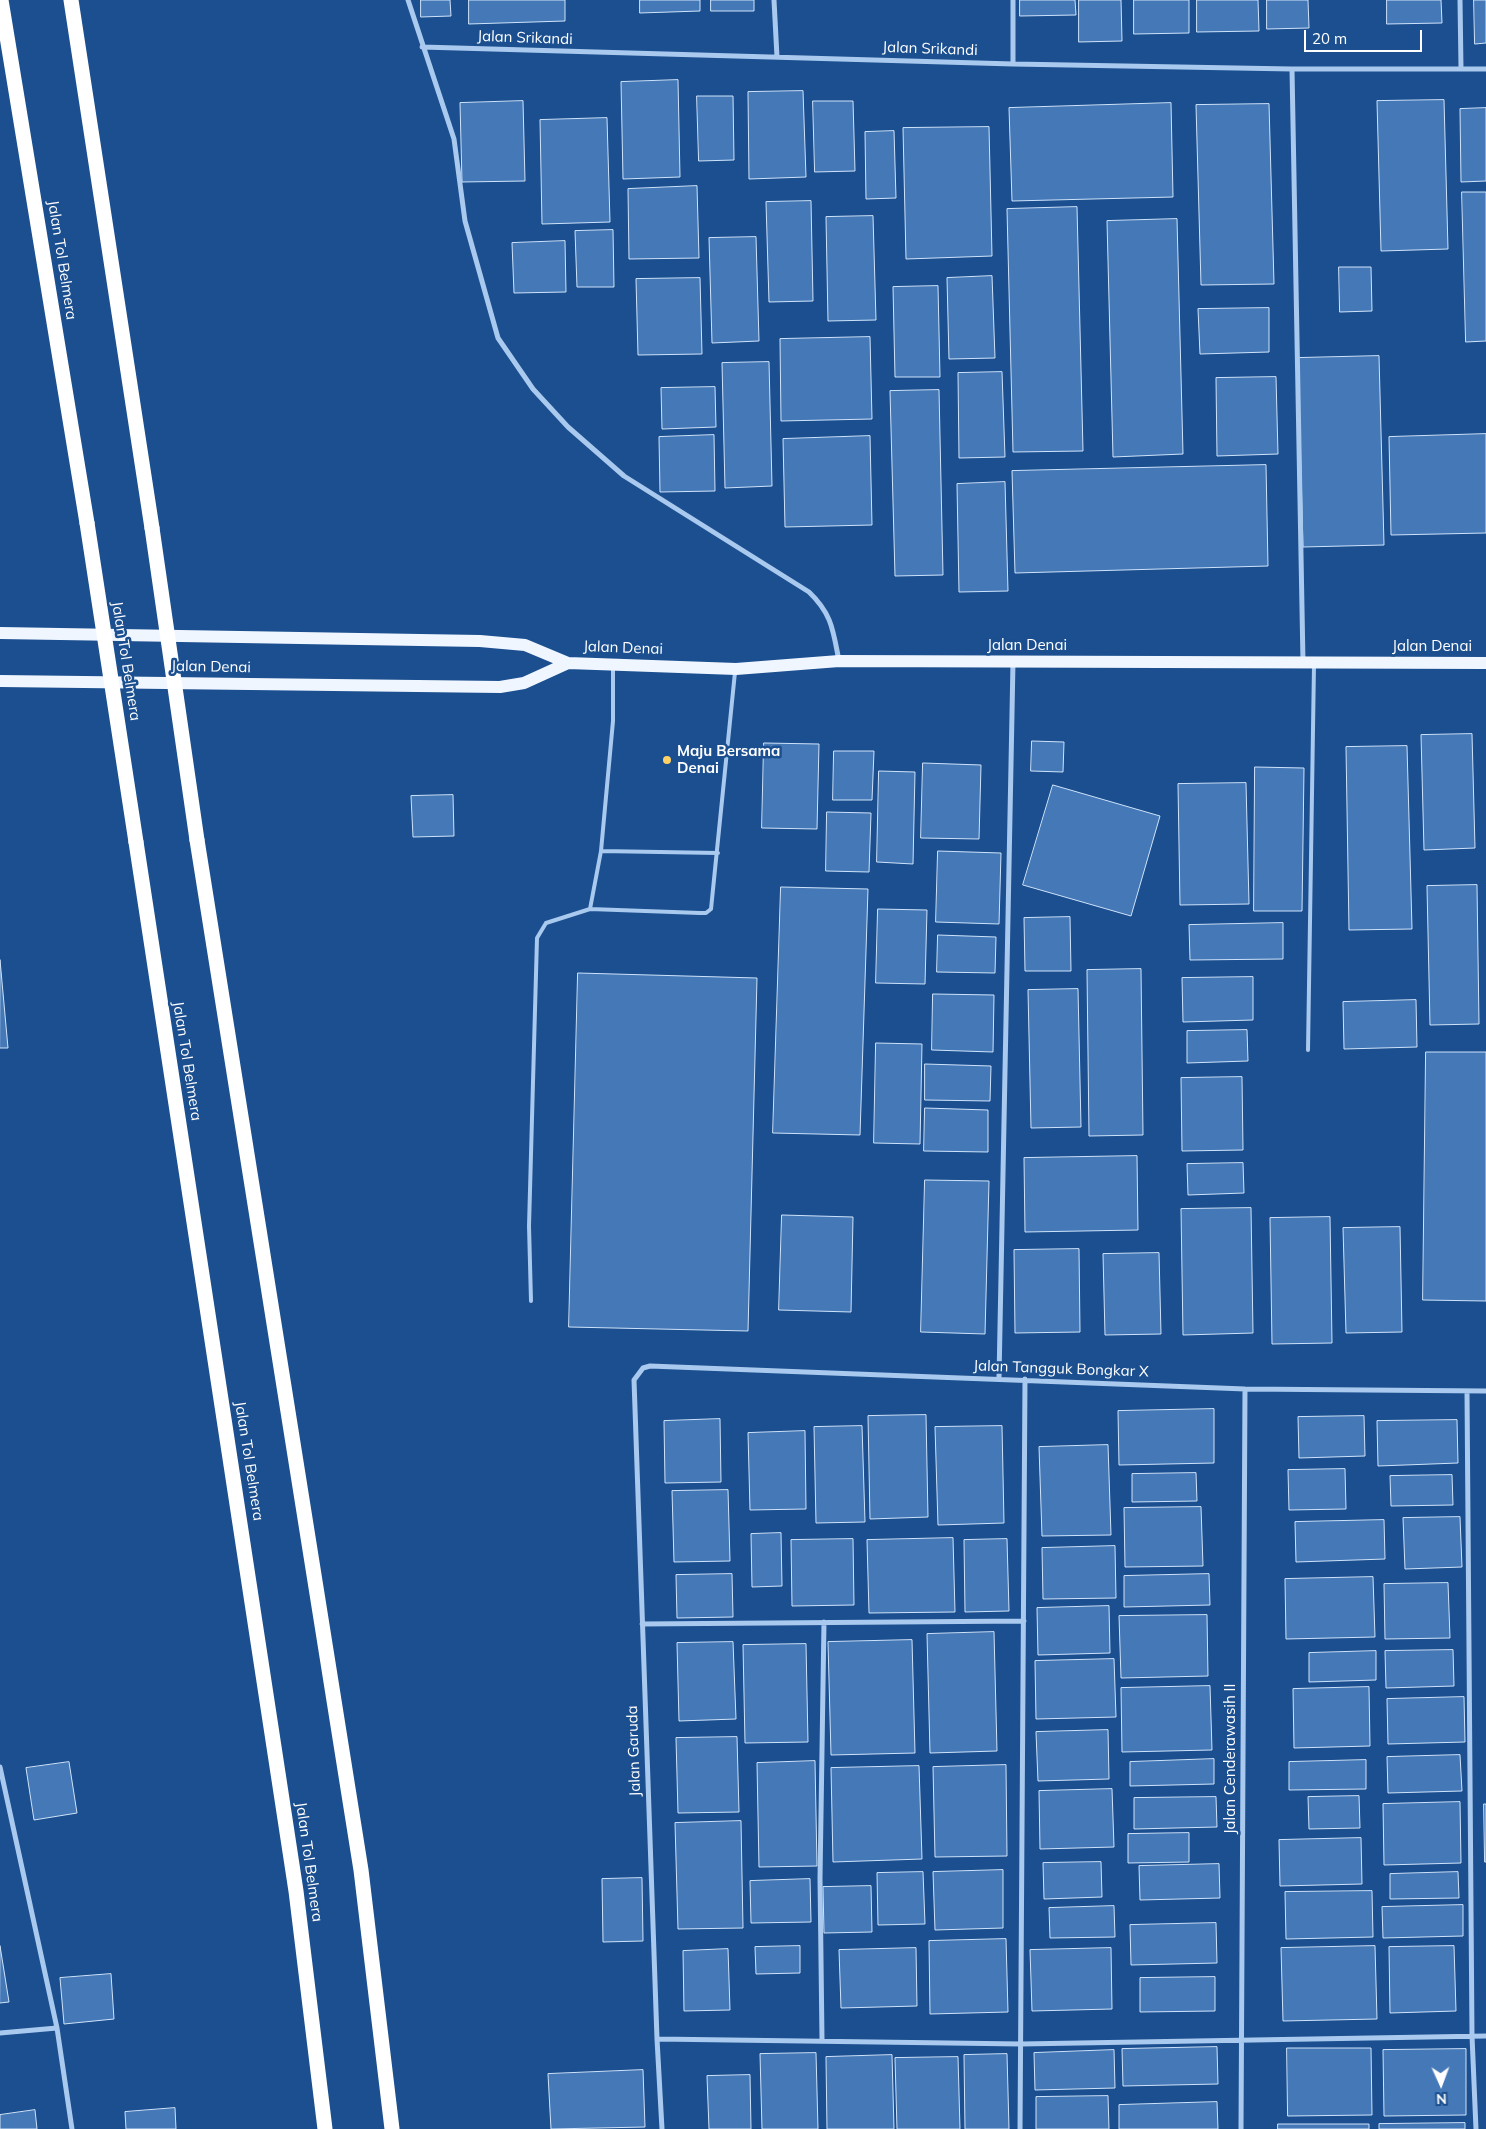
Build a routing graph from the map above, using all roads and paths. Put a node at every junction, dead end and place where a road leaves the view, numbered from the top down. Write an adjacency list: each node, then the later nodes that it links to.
1 (1, 0): 46 (highway, Jalan Tol Belmera, bridge)
2 (71, 0): 47 (highway, bridge)
3 (408, 0): 7 (street)
4 (774, 0): 8 (street)
5 (1013, 0): 9 (street)
6 (1460, 0): 10 (street)
7 (422, 47): 8 (street, Jalan Srikandi); 14 (street)
8 (777, 58): 9 (street, Jalan Srikandi)
9 (1013, 64): 11 (street, Jalan Srikandi)
10 (1461, 68): 11 (street, Jalan Srikandi); 12 (street, Jalan Srikandi)
11 (1292, 69): 17 (street)
12 (1486, 69)
13 (0, 633): 16 (main road, Jalan Denai)
14 (839, 661): 15 (main road, Jalan Denai); 20 (main road, Jalan Denai)
15 (1013, 662): 17 (main road, Jalan Denai); 28 (street)
16 (568, 663): 19 (main road, Jalan Denai); 21 (main road, Jalan Denai)
17 (1308, 663): 18 (main road, Jalan Denai); 25 (lane)
18 (1486, 663)
19 (613, 664): 20 (main road, Jalan Denai); 22 (lane)
20 (736, 669): 23 (lane)
21 (0, 681)
22 (602, 851): 23 (lane); 24 (lane)
23 (718, 854): 24 (lane)
24 (590, 909): 26 (lane)
25 (1308, 1050)
26 (530, 1301)
27 (638, 1374): 28 (street, Jalan Tangguk Bongkar X); 35 (street, Jalan Garuda)
28 (999, 1378): 29 (street, Jalan Tangguk Bongkar X)
29 (1025, 1379): 30 (street, Jalan Tangguk Bongkar X); 33 (street)
30 (1245, 1389): 31 (street, Jalan Tangguk Bongkar X); 43 (street, Jalan Cenderawasih II)
31 (1467, 1391): 32 (street, Jalan Tangguk Bongkar X); 39 (street)
32 (1486, 1392)
33 (1024, 1621): 34 (street); 44 (street)
34 (824, 1622): 35 (street); 42 (street)
35 (642, 1624): 41 (street, Jalan Garuda)
36 (0, 1767): 37 (street)
37 (57, 2028): 38 (street); 45 (street)
38 (0, 2033)
39 (1472, 2036): 40 (street); 43 (street); 51 (street)
40 (1486, 2036)
41 (657, 2039): 42 (street); 48 (street, Jalan Garuda)
42 (822, 2040): 44 (street)
43 (1240, 2042): 44 (street); 50 (street, Jalan Cenderawasih II)
44 (1021, 2044): 49 (street)
45 (72, 2129)
46 (325, 2129)
47 (392, 2129)
48 (662, 2129)
49 (1020, 2129)
50 (1241, 2129)
51 (1476, 2129)

